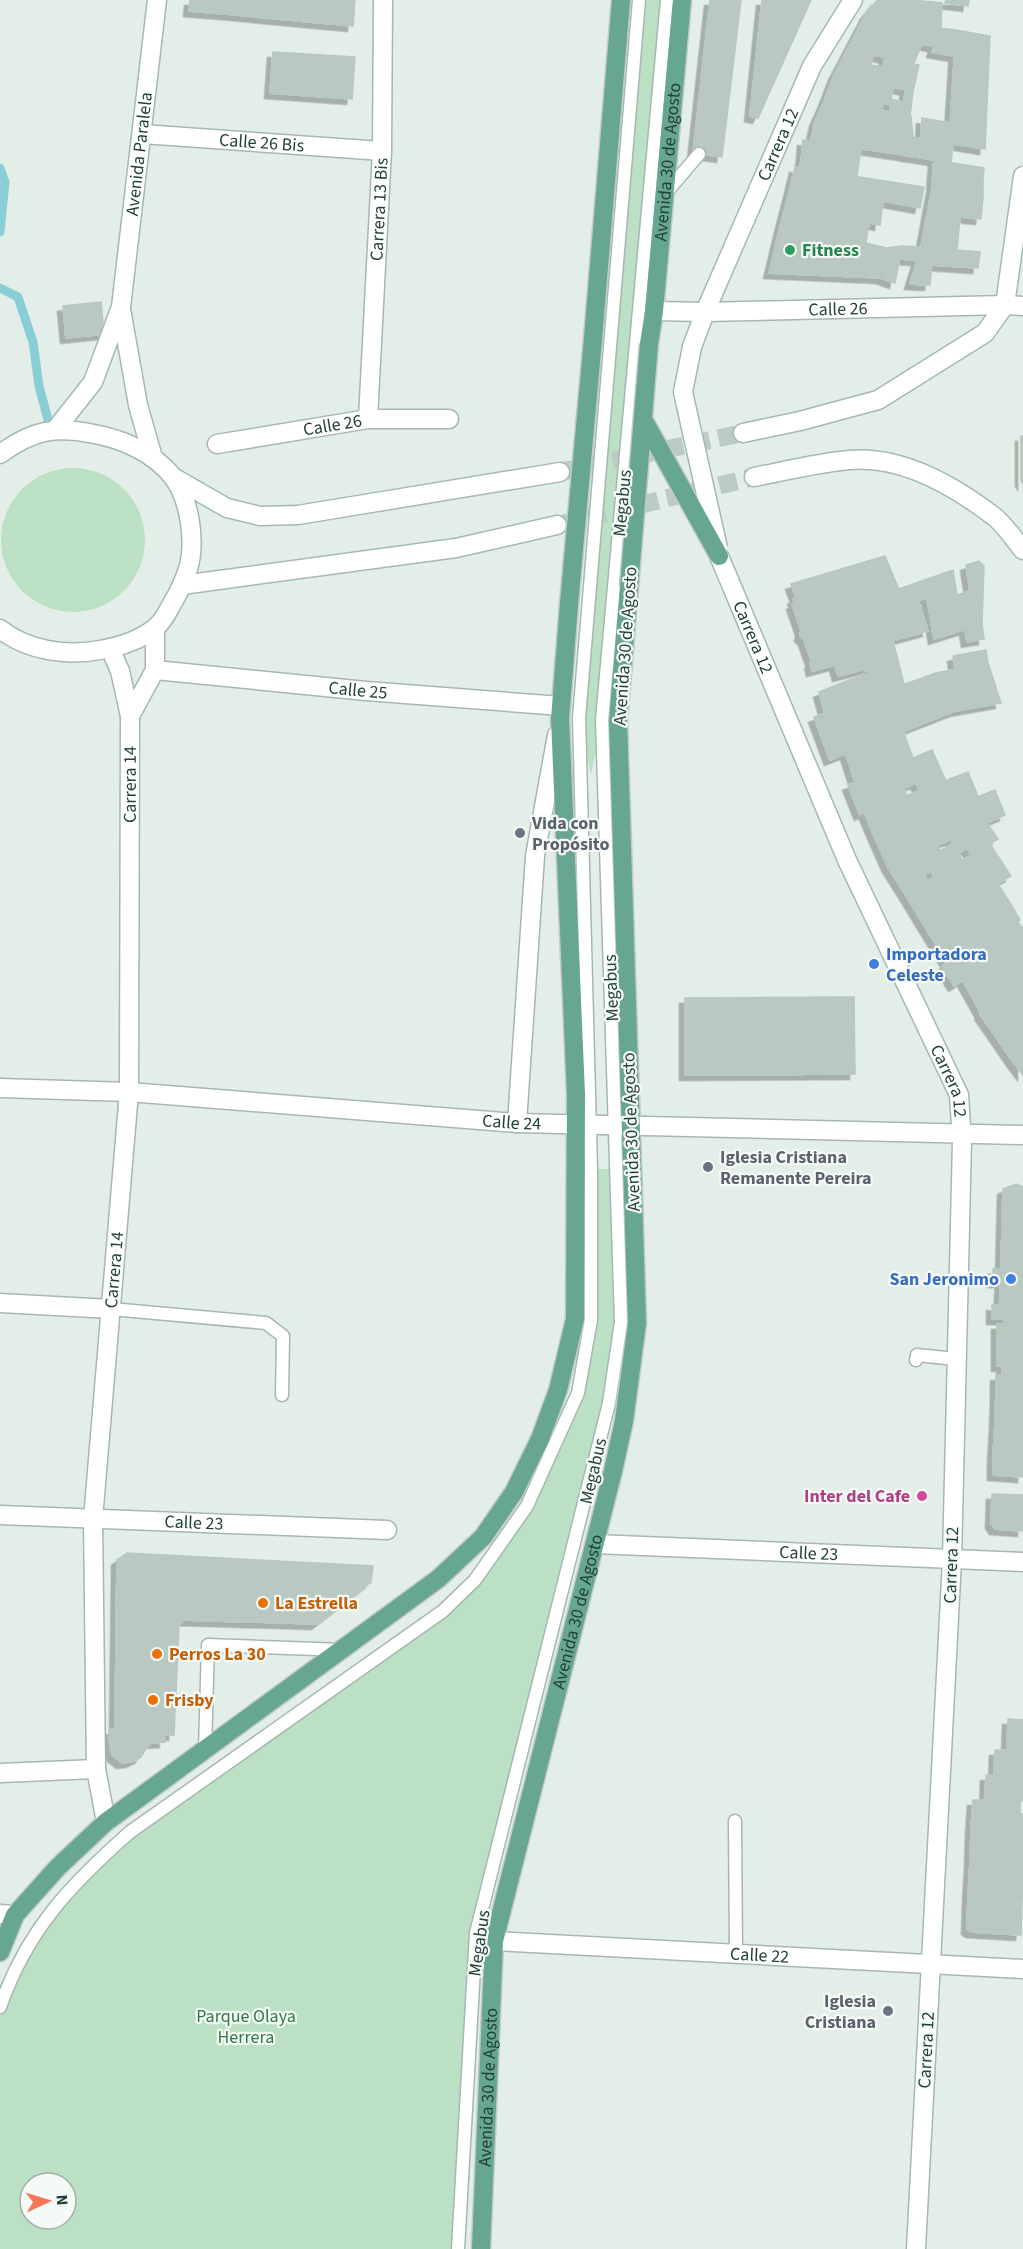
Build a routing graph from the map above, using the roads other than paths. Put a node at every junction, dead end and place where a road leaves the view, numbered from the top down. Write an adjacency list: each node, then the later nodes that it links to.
1 (158, 0): 8 (street, Avenida Paralela)
2 (383, 0): 9 (street, Carrera 13 Bis)
3 (621, 0): 36 (main road, bridge)
4 (639, 0): 41 (lane, Megabus)
5 (667, 0): 42 (lane, Megabus)
6 (682, 0): 12 (main road, Avenida 30 de Agosto)
7 (853, 0): 16 (street, Carrera 12)
8 (142, 134): 9 (street, Calle 26 Bis); 14 (street, Avenida Paralela)
9 (382, 151): 17 (street, Carrera 13 Bis)
10 (699, 154): 12 (lane)
11 (1023, 176): 13 (street)
12 (665, 194): 15 (main road, Avenida 30 de Agosto)
13 (1014, 306): 16 (street, Calle 26); 21 (street)
14 (121, 307): 20 (street, Avenida Paralela); 24 (street, Avenida Paralela)
15 (654, 311): 16 (street, Calle 26); 19 (main road, Avenida 30 de Agosto, bridge)
16 (705, 312): 30 (street, Carrera 12, bridge)
17 (368, 419): 18 (street, Calle 26); 22 (street, Calle 26)
18 (449, 419)
19 (643, 419): 30 (main road, bridge); 42 (main road, Avenida 30 de Agosto, bridge)
20 (56, 429): 23 (street); 24 (street)
21 (743, 433)
22 (217, 444)
23 (0, 454)
24 (153, 458): 26 (street)
25 (560, 472): 26 (street)
26 (173, 477): 31 (street)
27 (754, 477): 29 (street)
28 (557, 525): 31 (street)
29 (1023, 549)
30 (719, 556): 43 (street, Carrera 12)
31 (182, 585): 32 (street)
32 (155, 628): 34 (street); 35 (street, Carrera 14)
33 (4, 635): 34 (street)
34 (110, 648): 37 (street, Carrera 14)
35 (155, 670): 36 (street, Calle 25); 37 (street, Carrera 14)
36 (560, 712): 40 (street); 41 (main road)
37 (129, 716): 39 (street, Carrera 14)
38 (0, 1088): 39 (street, Calle 24)
39 (129, 1092): 40 (street, Calle 24); 48 (street, Carrera 14)
40 (517, 1124): 41 (street, Calle 24)
41 (583, 1126): 42 (street, Calle 24); 58 (main road); 70 (lane, Megabus)
42 (622, 1127): 43 (street, Calle 24); 55 (main road, Avenida 30 de Agosto); 71 (lane, Megabus)
43 (961, 1133): 44 (street, Calle 24); 49 (street, Carrera 12)
44 (1000, 1134): 45 (street, Calle 24); 46 (street)
45 (1023, 1135)
46 (1023, 1146)
47 (0, 1303): 48 (street)
48 (111, 1309): 51 (lane); 53 (street, Carrera 14)
49 (956, 1359): 50 (lane); 56 (street, Carrera 12)
50 (916, 1360)
51 (282, 1395)
52 (0, 1515): 53 (street, Calle 23)
53 (93, 1519): 54 (street, Calle 23); 60 (street, Carrera 14)
54 (387, 1530)
55 (595, 1544): 56 (street, Calle 23); 65 (main road, Avenida 30 de Agosto)
56 (952, 1560): 57 (street, Calle 23); 68 (street, Carrera 12)
57 (1023, 1562)
58 (344, 1650): 59 (main road); 59 (lane)
59 (205, 1749): 63 (main road)
60 (96, 1768): 61 (street); 63 (street, Carrera 14)
61 (0, 1773)
62 (735, 1821): 67 (lane)
63 (106, 1822): 64 (main road)
64 (8, 1914): 66 (main road)
65 (494, 1941): 67 (street, Calle 22); 72 (main road, Avenida 30 de Agosto)
66 (0, 1952)
67 (736, 1954): 68 (street, Calle 22)
68 (930, 1964): 69 (street, Calle 22); 73 (street, Carrera 12)
69 (1023, 1969)
70 (0, 2007)
71 (458, 2249)
72 (481, 2249)
73 (916, 2249)

